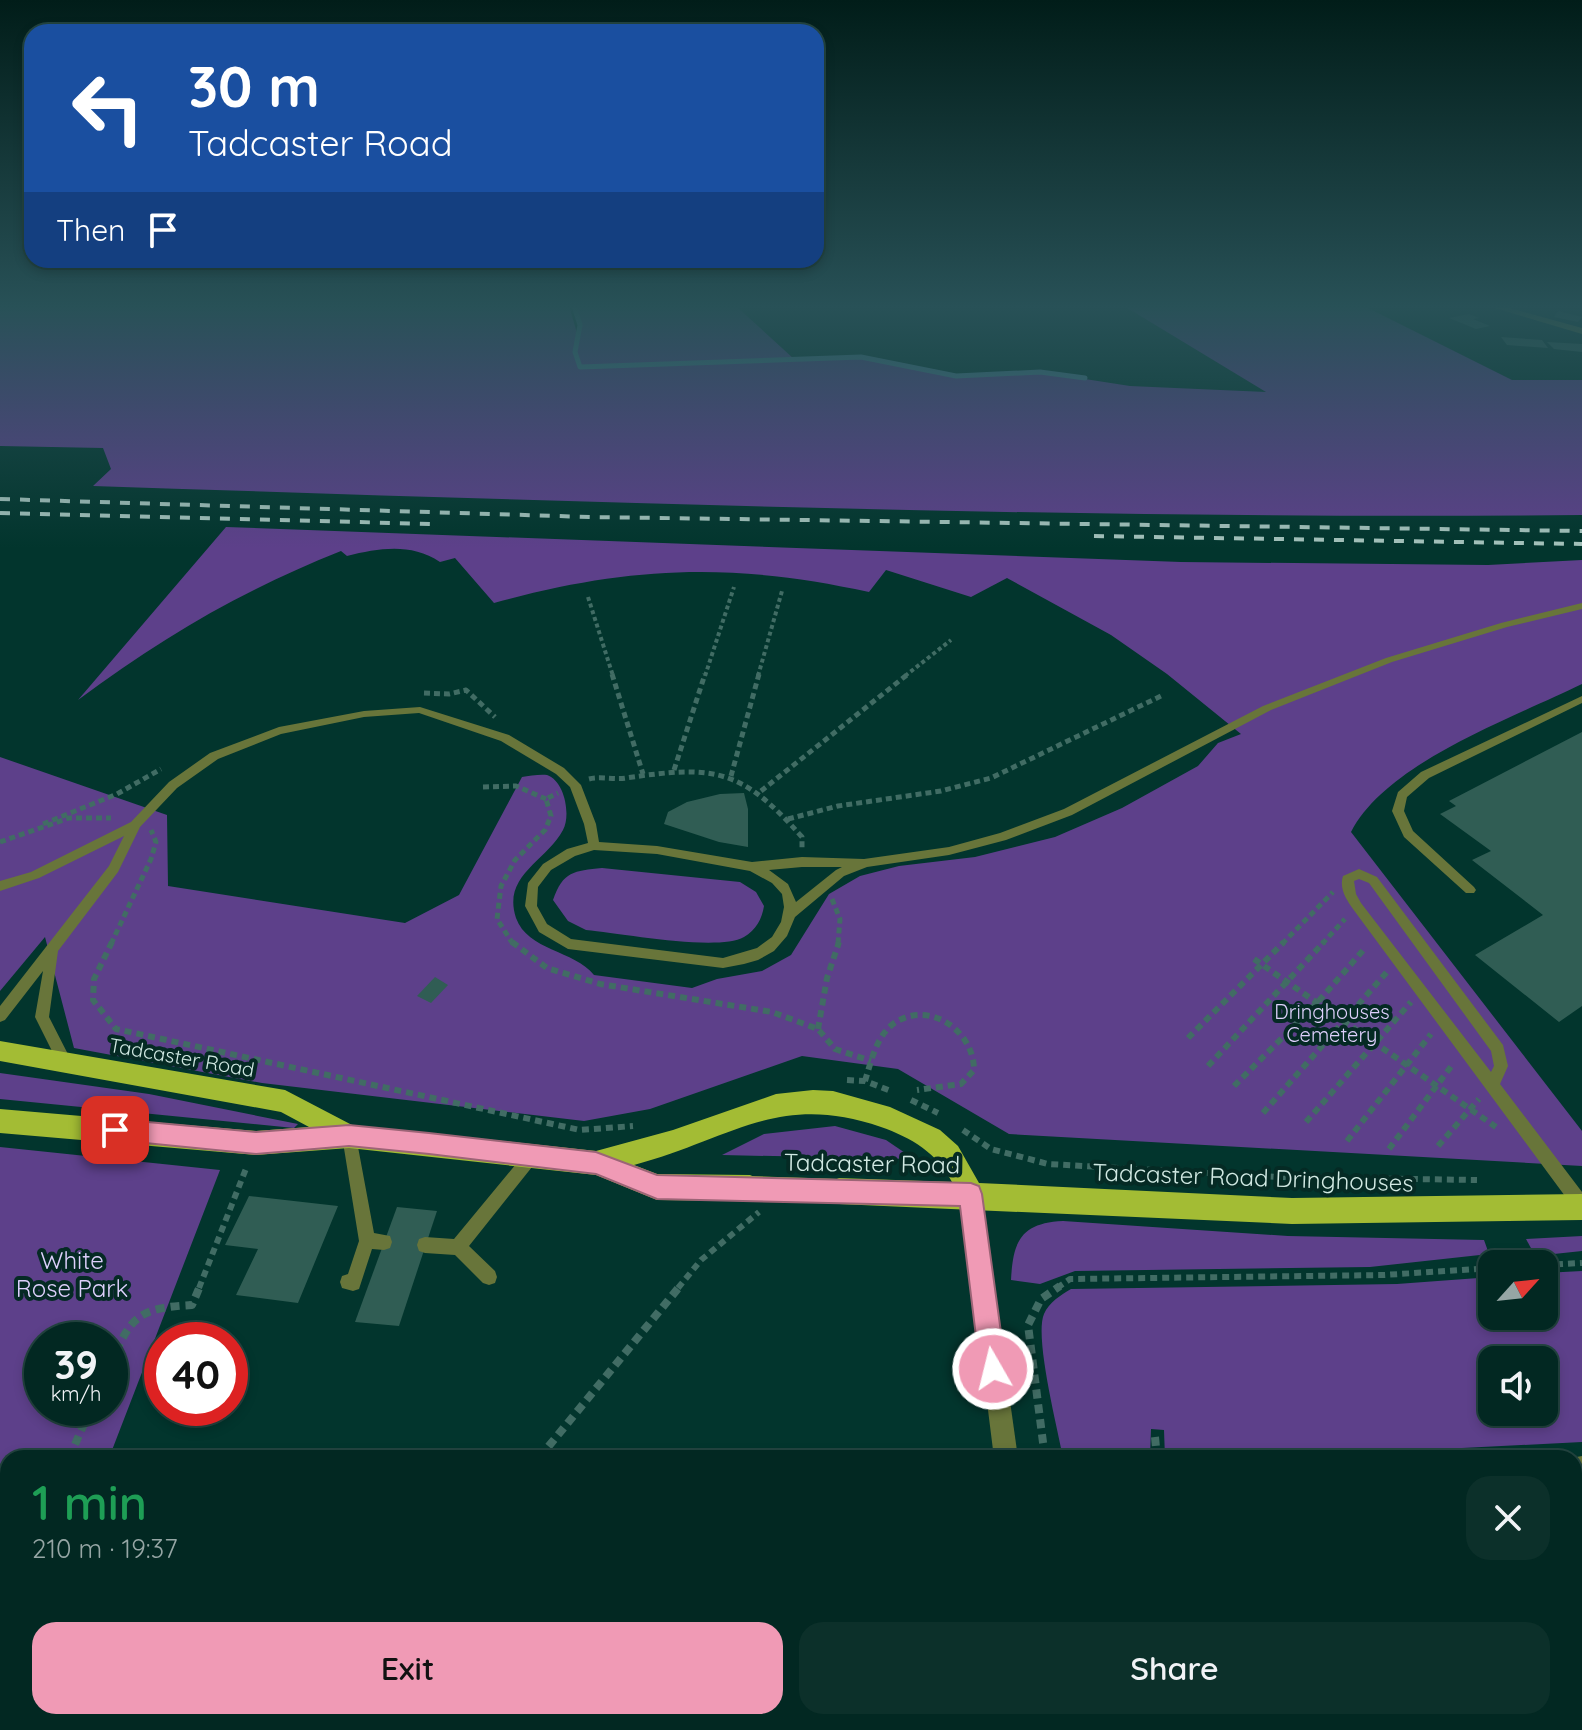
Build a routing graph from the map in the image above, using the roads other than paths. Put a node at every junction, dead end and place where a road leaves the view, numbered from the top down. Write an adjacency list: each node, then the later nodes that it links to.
1 (1582, 606): 5 (lane)
2 (1582, 699): 8 (lane)
3 (135, 825): 4 (lane); 7 (lane); 10 (lane)
4 (594, 846): 6 (lane); 9 (lane)
5 (866, 863): 6 (lane); 9 (lane)
6 (752, 867): 9 (lane)
7 (0, 886)
8 (1470, 890)
9 (790, 914)
10 (54, 946): 11 (lane); 13 (lane)
11 (0, 1016)
12 (0, 1051): 13 (main road, Tadcaster Road)
13 (66, 1064): 16 (main road, Tadcaster Road)
14 (1493, 1083): 14 (lane); 20 (lane)
15 (0, 1121): 16 (main road, Tadcaster Road)
16 (349, 1136): 17 (main road, Tadcaster Road); 24 (lane)
17 (531, 1157): 18 (main road, Tadcaster Road); 22 (lane)
18 (596, 1163): 19 (main road, Tadcaster Road, bridge); 19 (main road, Tadcaster Road)
19 (971, 1194): 20 (main road, Tadcaster Road Dringhouses); 25 (street)
20 (1582, 1206)
21 (425, 1245): 22 (lane)
22 (458, 1247): 23 (lane)
23 (489, 1277)
24 (348, 1282)
25 (1005, 1450)

